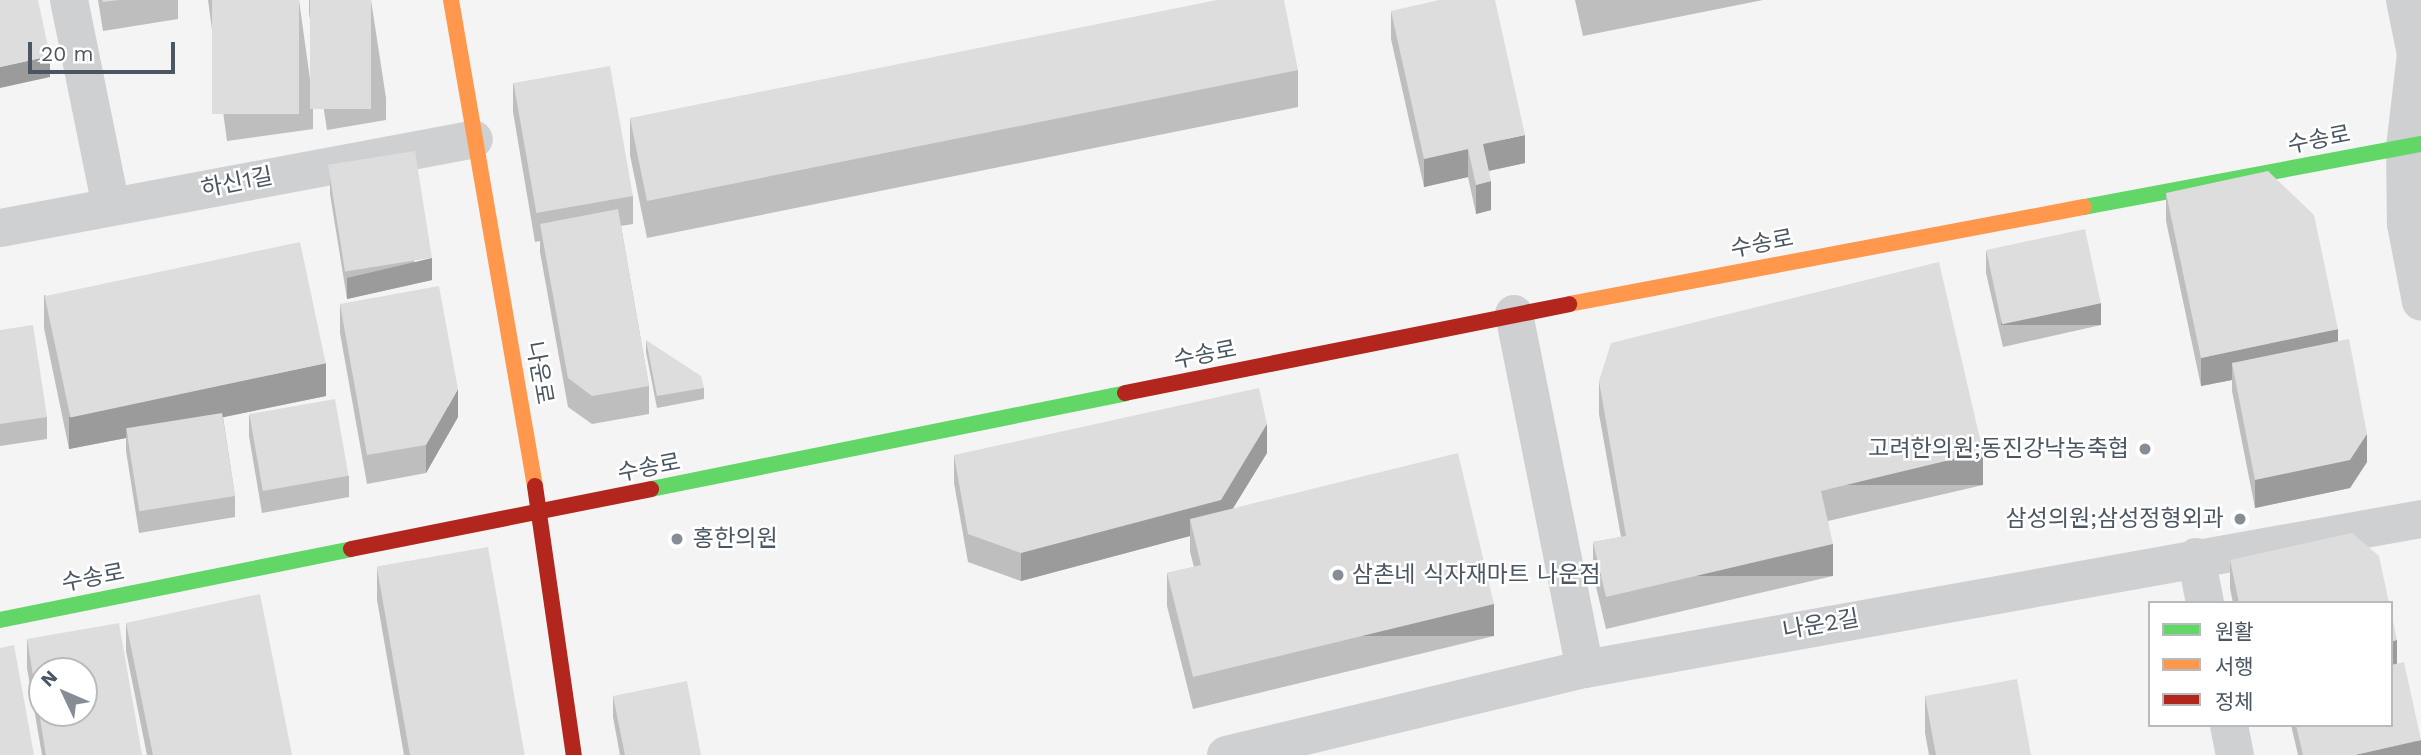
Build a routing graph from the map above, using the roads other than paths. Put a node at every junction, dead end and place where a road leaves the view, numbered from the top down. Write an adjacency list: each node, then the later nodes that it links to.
1 (69, 0): 6 (street)
2 (451, 0): 4 (street, 나운로)
3 (2406, 0): 5 (street)
4 (474, 139): 6 (street, 하신1길); 10 (street, 나운로)
5 (2413, 146): 8 (street); 9 (street, 수송로)
6 (111, 207): 7 (street, 하신1길)
7 (0, 228)
8 (2421, 302)
9 (1514, 314): 10 (street, 수송로); 15 (street)
10 (540, 513): 14 (street, 수송로); 17 (street, 나운로)
11 (2421, 519): 12 (street, 나운2길)
12 (2196, 557): 13 (street); 15 (street, 나운2길)
13 (2205, 601)
14 (0, 620)
15 (1585, 669): 18 (street, 나운2길)
16 (2229, 727): 19 (street)
17 (574, 755)
18 (1226, 755)
19 (2235, 755)

